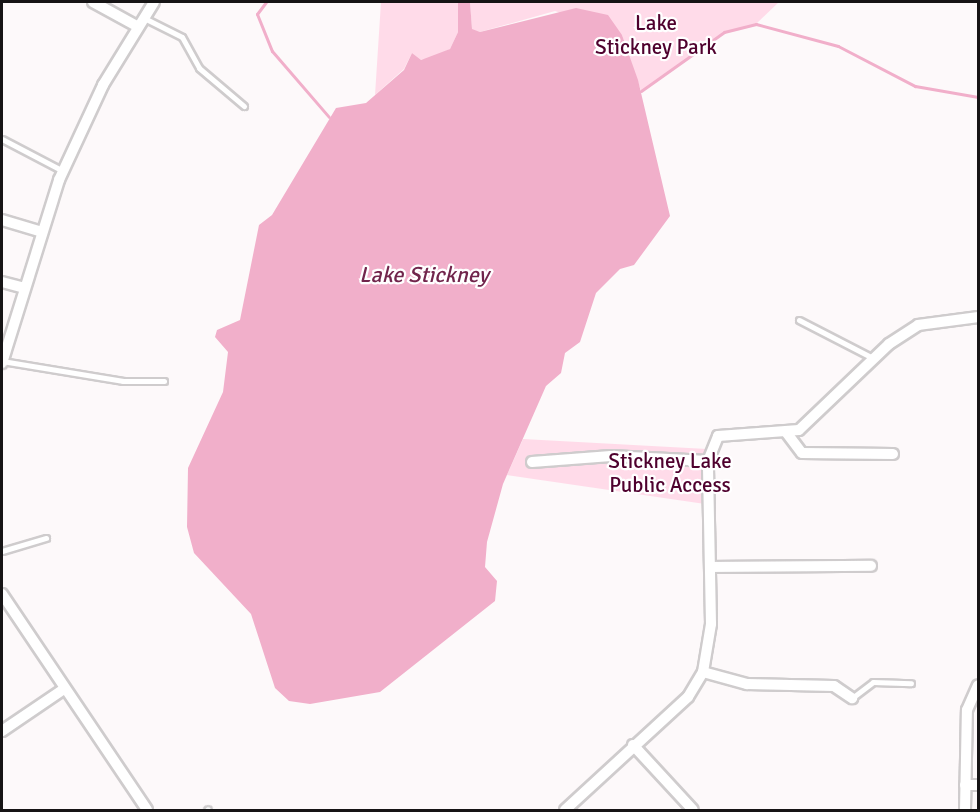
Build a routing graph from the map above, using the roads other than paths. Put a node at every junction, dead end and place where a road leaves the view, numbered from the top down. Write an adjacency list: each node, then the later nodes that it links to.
1 (93, 2): 3 (street)
2 (154, 2): 3 (street)
3 (138, 21): 4 (lane); 6 (street)
4 (244, 105)
5 (2, 139): 6 (lane)
6 (63, 171): 8 (street)
7 (2, 220): 8 (street)
8 (42, 232): 10 (street)
9 (2, 282): 10 (street)
10 (24, 288): 14 (street)
11 (978, 317): 13 (street)
12 (799, 320): 13 (lane)
13 (874, 359): 16 (street)
14 (2, 362): 15 (lane)
15 (164, 381)
16 (786, 432): 17 (street); 18 (street)
17 (893, 454)
18 (708, 461): 19 (street); 23 (street)
19 (532, 462)
20 (46, 538): 21 (lane)
21 (2, 551)
22 (871, 566): 23 (street)
23 (711, 567): 25 (street)
24 (2, 594): 28 (street)
25 (703, 672): 29 (street); 31 (street)
26 (911, 683): 29 (lane)
27 (978, 685): 32 (street)
28 (64, 689): 30 (street); 34 (street)
29 (852, 698)
30 (2, 731)
31 (633, 745): 35 (street); 36 (street)
32 (965, 785): 33 (street); 37 (street)
33 (978, 785)
34 (147, 810)
35 (566, 810)
36 (693, 810)
37 (965, 810)

